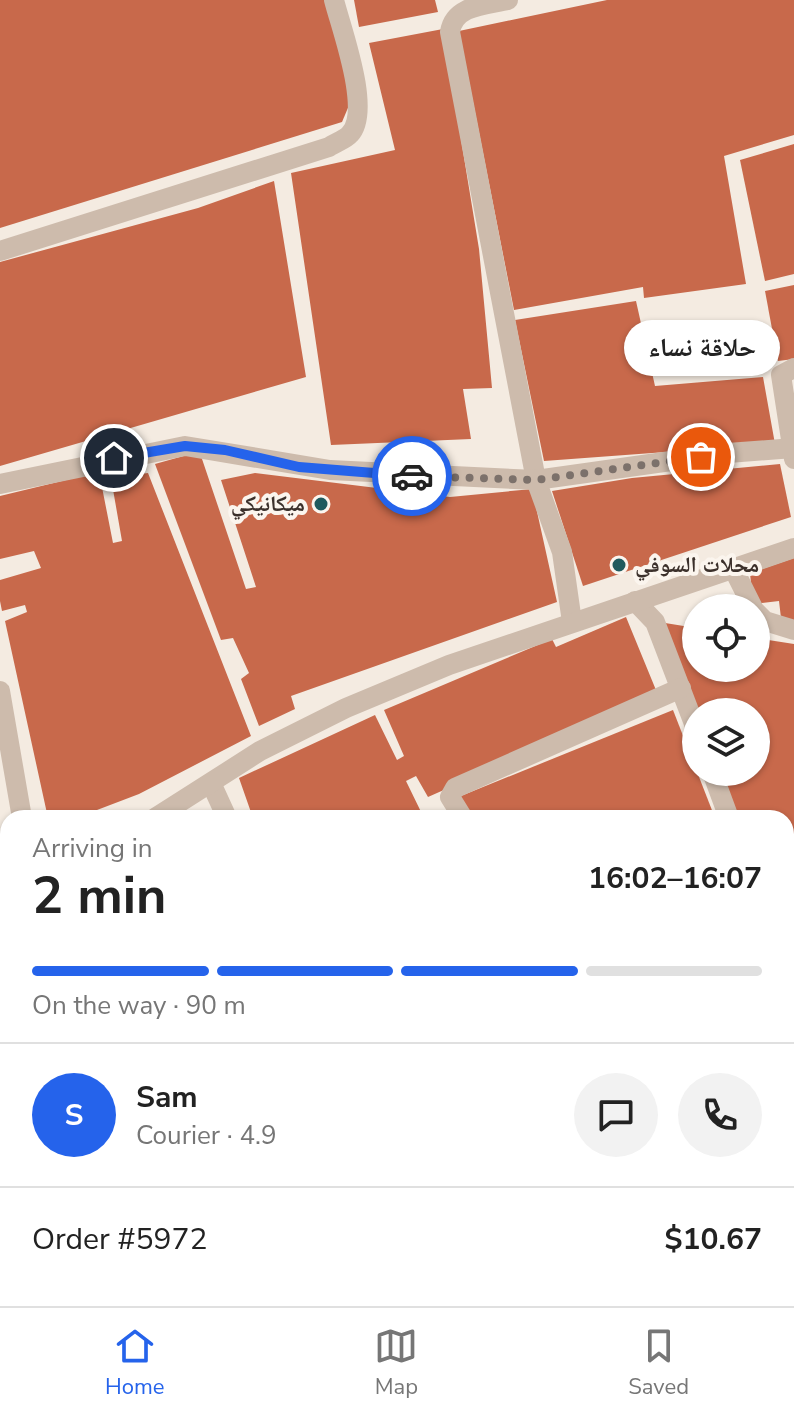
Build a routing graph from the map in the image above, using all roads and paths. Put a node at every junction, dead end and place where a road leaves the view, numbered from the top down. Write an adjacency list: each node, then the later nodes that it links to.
1 (334, 0): 3 (street)
2 (508, 0): 6 (street)
3 (0, 251)
4 (794, 368): 5 (street)
5 (793, 452): 6 (street)
6 (536, 480): 7 (street); 12 (street)
7 (0, 484)
8 (794, 548): 9 (street)
9 (733, 568): 10 (street); 11 (street)
10 (746, 594)
11 (635, 601): 12 (street); 15 (street)
12 (572, 622): 18 (street)
13 (770, 623): 14 (street)
14 (794, 630)
15 (681, 688): 17 (street); 23 (street)
16 (0, 691): 20 (street)
17 (685, 698)
18 (211, 783): 21 (street); 22 (street)
19 (717, 786): 24 (street)
20 (21, 810)
21 (168, 810)
22 (223, 810)
23 (458, 810)
24 (726, 810)

